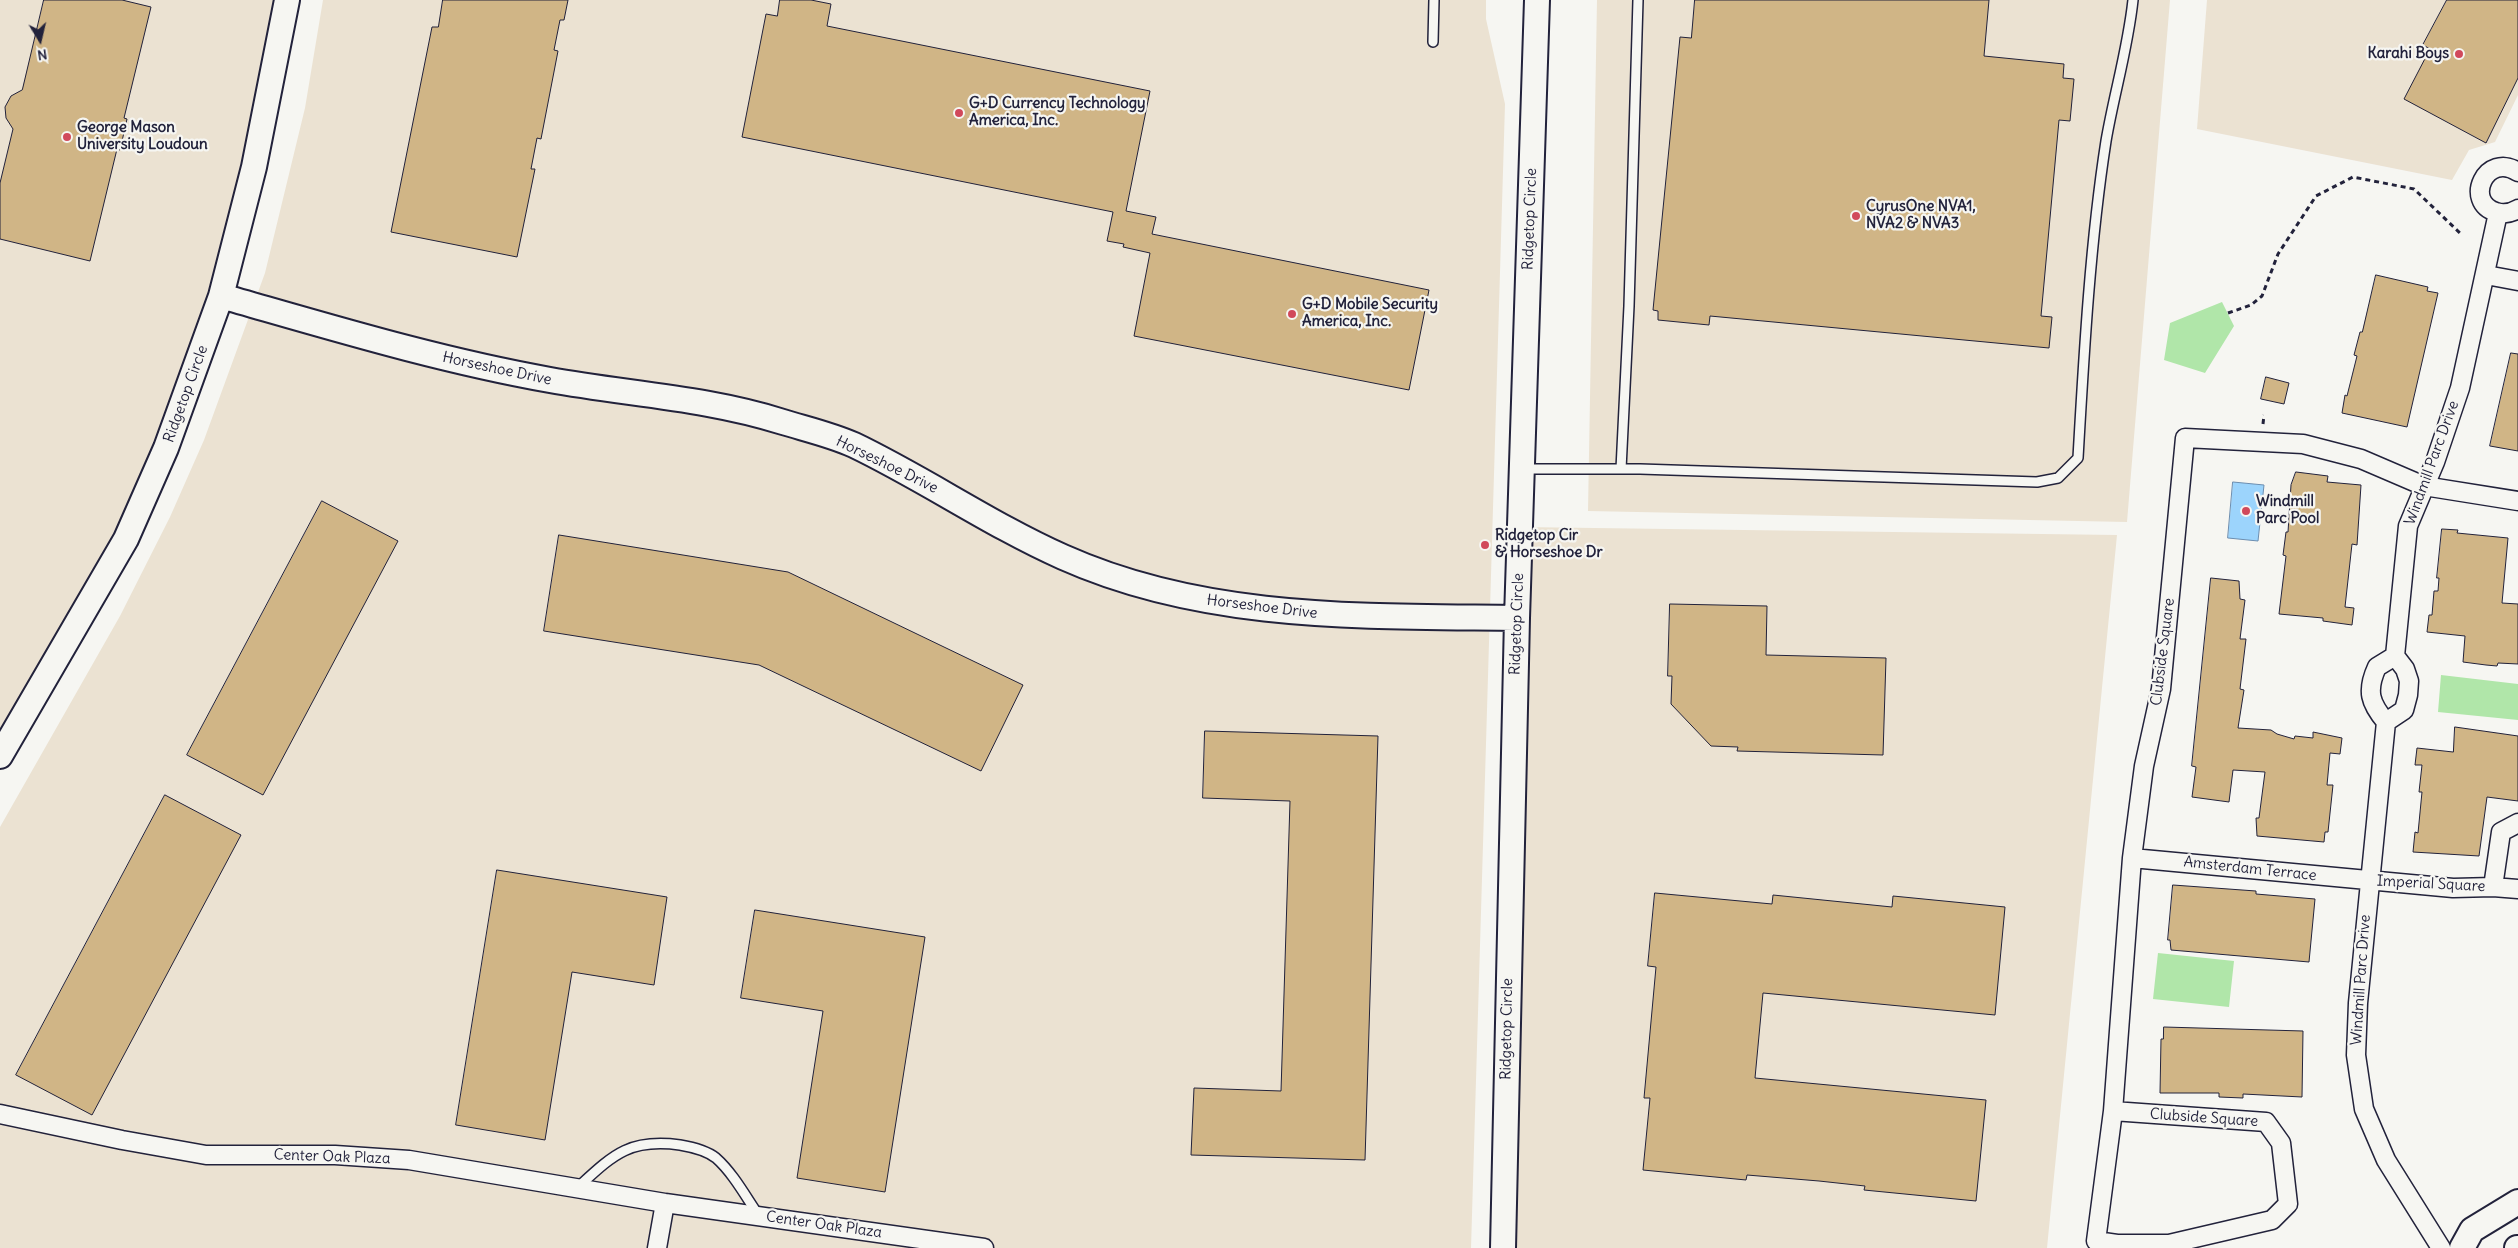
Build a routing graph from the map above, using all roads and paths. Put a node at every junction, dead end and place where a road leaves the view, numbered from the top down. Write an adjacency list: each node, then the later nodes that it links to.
1 (287, 0): 13 (street, Ridgetop Circle)
2 (1434, 0): 6 (lane)
3 (1537, 0): 15 (street, Ridgetop Circle)
4 (1638, 0): 16 (lane)
5 (2133, 0): 16 (lane)
6 (1433, 42)
7 (2517, 167): 9 (street)
8 (2518, 209): 9 (street)
9 (2498, 213): 11 (street, Windmill Parc Drive)
10 (2462, 235): 14 (path)
11 (2486, 275): 12 (street); 17 (street, Windmill Parc Drive)
12 (2518, 281)
13 (221, 296): 19 (street, Horseshoe Drive); 22 (street, Ridgetop Circle)
14 (2228, 313)
15 (1522, 469): 16 (lane); 19 (street, Ridgetop Circle)
16 (1620, 469)
17 (2424, 486): 18 (street); 20 (street, Windmill Parc Drive); 24 (street, Clubside Square)
18 (2518, 501)
19 (1517, 618): 36 (street, Ridgetop Circle)
20 (2395, 656): 21 (street); 21 (street)
21 (2386, 722): 25 (street, Windmill Parc Drive)
22 (0, 756)
23 (2518, 823): 26 (street, Imperial Square)
24 (2132, 858): 25 (street, Amsterdam Terrace); 28 (street, Clubside Square)
25 (2369, 880): 26 (street, Imperial Square); 37 (street, Windmill Parc Drive)
26 (2493, 887): 27 (street, Imperial Square)
27 (2518, 889)
28 (2113, 1111): 28 (street, Clubside Square)
29 (0, 1114): 30 (street, Center Oak Plaza)
30 (577, 1188): 32 (street, Center Oak Plaza); 33 (lane)
31 (2518, 1202): 38 (street)
32 (665, 1203): 33 (street, Center Oak Plaza); 34 (street)
33 (759, 1216): 35 (street, Center Oak Plaza)
34 (657, 1248)
35 (984, 1248)
36 (1503, 1248)
37 (2441, 1248)
38 (2462, 1248)

